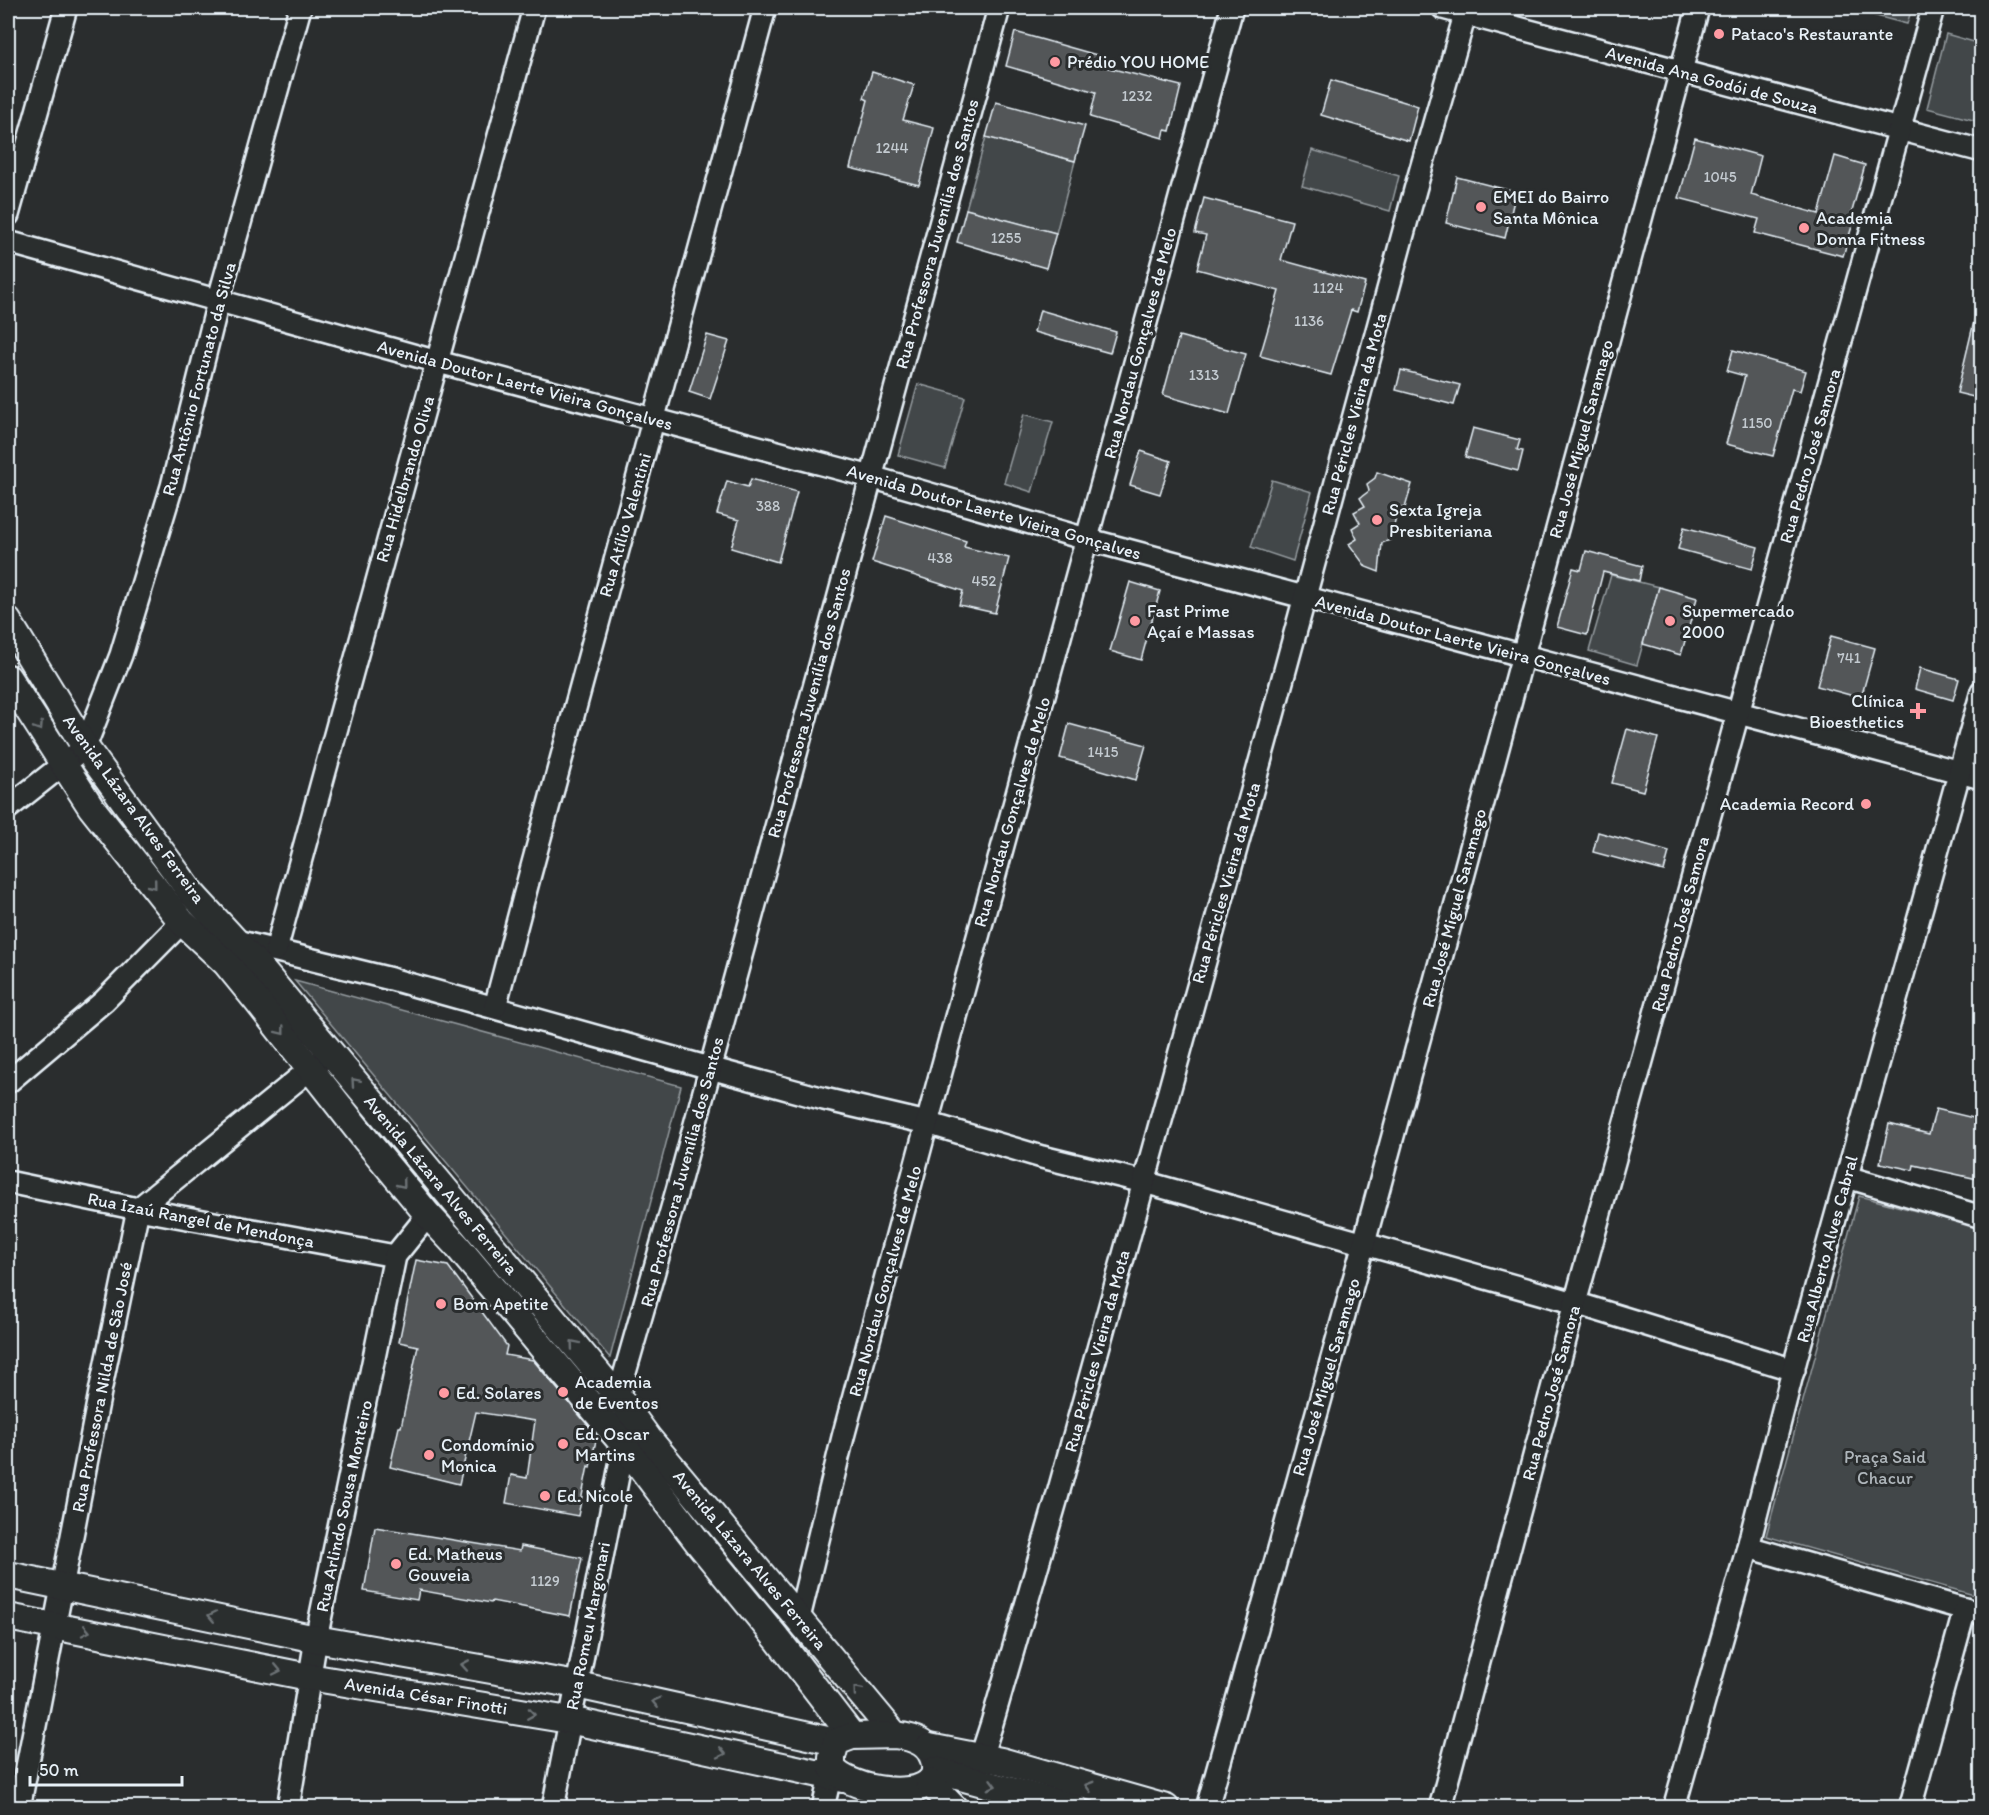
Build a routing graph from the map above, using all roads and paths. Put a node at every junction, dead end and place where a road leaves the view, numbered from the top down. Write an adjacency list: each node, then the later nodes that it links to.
1 (66, 8): 14 (street)
2 (300, 8): 16 (street, Rua Antônio Fortunato da Silva)
3 (534, 8): 17 (street, Rua Hidelbrando Oliva)
4 (765, 8): 18 (street, Rua Atílio Valentini)
5 (999, 8): 19 (street, Rua Professora Juvenília dos Santos)
6 (1232, 8): 20 (street, Rua Nordau Gonçalves de Melo)
7 (1443, 8): 10 (street, Avenida Ana Godói de Souza)
8 (1698, 8): 11 (street, Rua José Miguel Saramago)
9 (1933, 8): 12 (street, Rua Pedro José Samora)
10 (1466, 11): 11 (street, Avenida Ana Godói de Souza); 21 (street, Rua Péricles Vieira da Mota)
11 (1681, 71): 12 (street, Avenida Ana Godói de Souza); 23 (street, Rua José Miguel Saramago)
12 (1900, 129): 13 (street, Avenida Ana Godói de Souza); 26 (street, Rua Pedro José Samora)
13 (1982, 151)
14 (8, 215)
15 (8, 242): 16 (street, Avenida Doutor Laerte Vieira Gonçalves)
16 (218, 302): 17 (street, Avenida Doutor Laerte Vieira Gonçalves); 27 (street, Rua Antônio Fortunato da Silva)
17 (438, 362): 18 (street, Avenida Doutor Laerte Vieira Gonçalves); 34 (street, Rua Hidelbrando Oliva)
18 (655, 420): 19 (street, Avenida Doutor Laerte Vieira Gonçalves); 35 (street, Rua Atílio Valentini)
19 (871, 477): 20 (street, Avenida Doutor Laerte Vieira Gonçalves); 37 (street, Rua Professora Juvenília dos Santos)
20 (1086, 539): 21 (street, Avenida Doutor Laerte Vieira Gonçalves); 40 (street, Rua Nordau Gonçalves de Melo)
21 (1305, 597): 23 (street, Avenida Doutor Laerte Vieira Gonçalves); 43 (street, Rua Péricles Vieira da Mota)
22 (8, 621): 27 (main road, Avenida Lázara Alves Ferreira)
23 (1523, 656): 26 (street, Avenida Doutor Laerte Vieira Gonçalves); 47 (street, Rua José Miguel Saramago)
24 (8, 678): 28 (main road, Avenida Lázara Alves Ferreira, one-way to 28)
25 (1982, 690): 29 (street, Rua Alberto Alves Cabral)
26 (1738, 714): 29 (street, Avenida Doutor Laerte Vieira Gonçalves); 51 (street, Rua Pedro José Samora)
27 (85, 747): 28 (street); 33 (main road, Avenida Lázara Alves Ferreira)
28 (63, 763): 31 (street); 32 (main road, Avenida Lázara Alves Ferreira, one-way to 32)
29 (1960, 771): 30 (street, Avenida Doutor Laerte Vieira Gonçalves); 41 (street, Rua Alberto Alves Cabral)
30 (1982, 778)
31 (8, 808)
32 (182, 922): 38 (main road, Avenida Lázara Alves Ferreira, one-way to 38); 39 (street)
33 (236, 941): 34 (street); 36 (main road, Avenida Lázara Alves Ferreira)
34 (276, 950): 35 (street)
35 (495, 1007): 37 (street)
36 (330, 1053): 38 (street); 49 (main road, Avenida Lázara Alves Ferreira, one-way to 36)
37 (710, 1068): 40 (street); 53 (street, Rua Professora Juvenília dos Santos)
38 (310, 1069): 44 (street); 45 (main road, Avenida Lázara Alves Ferreira, one-way to 45)
39 (8, 1082)
40 (927, 1123): 43 (street); 60 (street, Rua Nordau Gonçalves de Melo)
41 (1846, 1177): 46 (street); 52 (street, Rua Alberto Alves Cabral)
42 (8, 1182): 44 (street, Rua Izaú Rangel de Mendonça)
43 (1144, 1182): 47 (street); 68 (street, Rua Péricles Vieira da Mota)
44 (138, 1209): 48 (street, Rua Izaú Rangel de Mendonça); 57 (street, Rua Professora Nilda de São José)
45 (428, 1215): 48 (street, Rua Arlindo Sousa Monteiro); 50 (main road, Avenida Lázara Alves Ferreira)
46 (1982, 1217)
47 (1364, 1243): 51 (street); 79 (street, Rua José Miguel Saramago)
48 (395, 1256): 62 (street, Rua Arlindo Sousa Monteiro)
49 (518, 1278): 50 (main road); 53 (main road, Avenida Lázara Alves Ferreira, one-way to 49)
50 (498, 1295): 54 (main road, Avenida Lázara Alves Ferreira)
51 (1575, 1302): 52 (street); 80 (street, Rua Pedro José Samora)
52 (1794, 1370): 55 (street, Rua Alberto Alves Cabral)
53 (618, 1398): 60 (main road, Avenida Lázara Alves Ferreira)
54 (624, 1445): 64 (street, Rua Romeu Margonari); 67 (main road, Avenida Lázara Alves Ferreira)
55 (1748, 1547): 58 (street); 81 (street, Rua Alberto Alves Cabral)
56 (8, 1575): 57 (main road, Avenida César Finotti)
57 (62, 1585): 61 (street, Rua Professora Nilda de São José); 62 (main road, Avenida César Finotti, one-way to 57)
58 (1973, 1612): 82 (street)
59 (8, 1617): 61 (main road, Avenida César Finotti)
60 (800, 1618): 66 (main road, Avenida Lázara Alves Ferreira, one-way to 60)
61 (54, 1625): 63 (main road, Avenida César Finotti, one-way to 63); 72 (street, Rua Professora Nilda de São José)
62 (316, 1639): 63 (street, Rua Arlindo Sousa Monteiro); 64 (main road, Avenida César Finotti, one-way to 62)
63 (309, 1677): 65 (main road, Avenida César Finotti, one-way to 65); 73 (street, Rua Arlindo Sousa Monteiro)
64 (577, 1685): 65 (street, Rua Romeu Margonari); 67 (main road, Avenida César Finotti, one-way to 64)
65 (569, 1720): 70 (main road, Avenida César Finotti, one-way to 70); 74 (street, Rua Romeu Margonari)
66 (895, 1735): 67 (main road, Avenida César Finotti); 69 (main road)
67 (844, 1739): 70 (main road)
68 (981, 1756): 69 (main road); 78 (main road, one-way to 68)
69 (931, 1767): 71 (main road); 76 (main road); 77 (main road, one-way to 77)
70 (835, 1774): 71 (main road, Avenida César Finotti); 75 (street)
71 (909, 1799)
72 (19, 1808)
73 (288, 1808)
74 (553, 1808)
75 (823, 1808)
76 (954, 1808)
77 (1075, 1808)
78 (1166, 1808)
79 (1207, 1808)
80 (1440, 1808)
81 (1674, 1808)
82 (1910, 1808)

